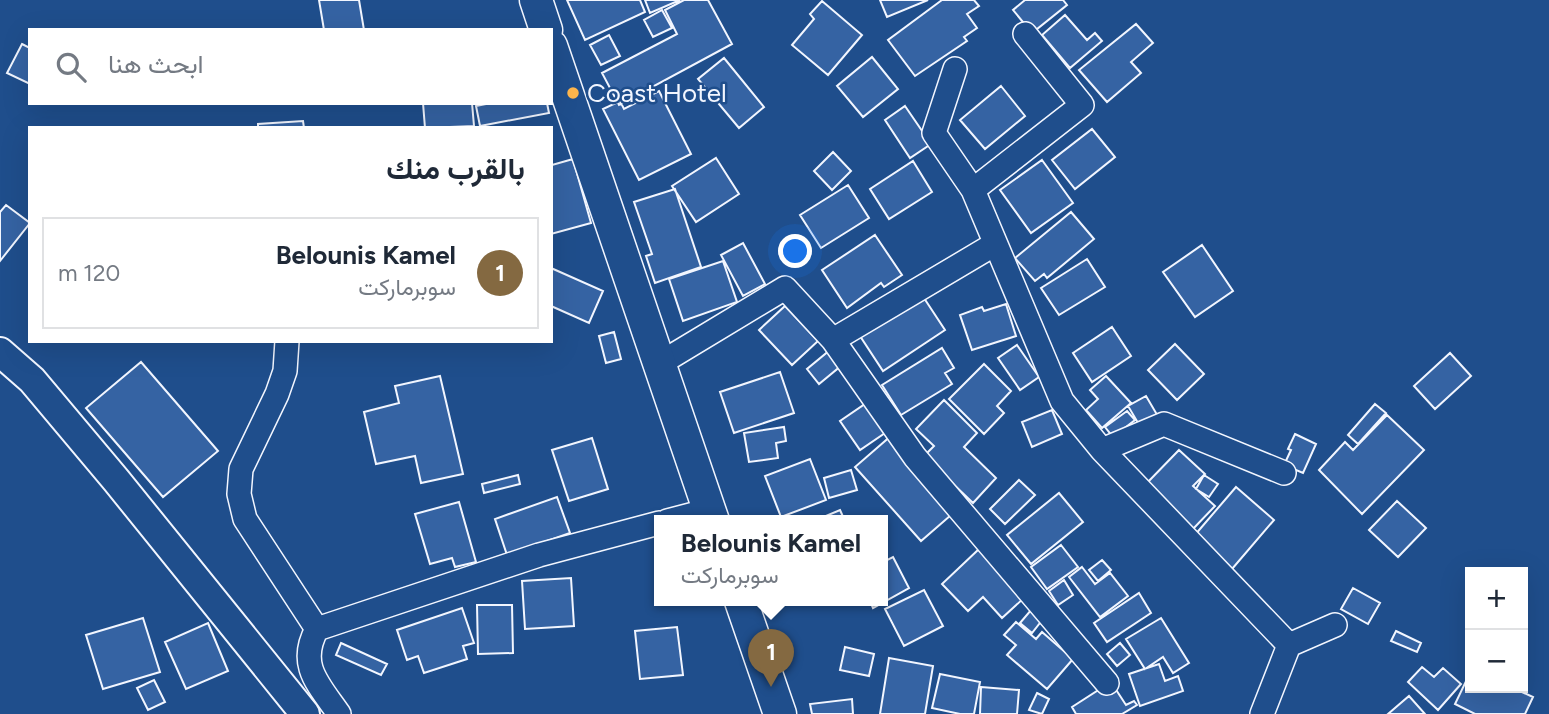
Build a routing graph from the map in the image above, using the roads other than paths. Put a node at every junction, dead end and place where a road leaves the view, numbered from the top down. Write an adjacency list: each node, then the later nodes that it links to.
1 (536, 0): 2 (main road)
2 (545, 28)
3 (1025, 34): 6 (street)
4 (553, 52): 11 (main road)
5 (955, 69): 6 (street)
6 (973, 190): 7 (street)
7 (995, 244): 8 (street); 12 (street)
8 (833, 340): 11 (street); 20 (street)
9 (287, 343): 18 (street)
10 (0, 352): 21 (street)
11 (659, 364): 14 (main road)
12 (1102, 450): 13 (street); 19 (street)
13 (1284, 473)
14 (711, 515)
15 (654, 524): 18 (street)
16 (743, 606): 23 (main road)
17 (1335, 625): 19 (street)
18 (317, 629): 22 (street)
19 (1289, 645): 24 (street)
20 (1107, 683)
21 (305, 714)
22 (339, 714)
23 (780, 714)
24 (1262, 714)

